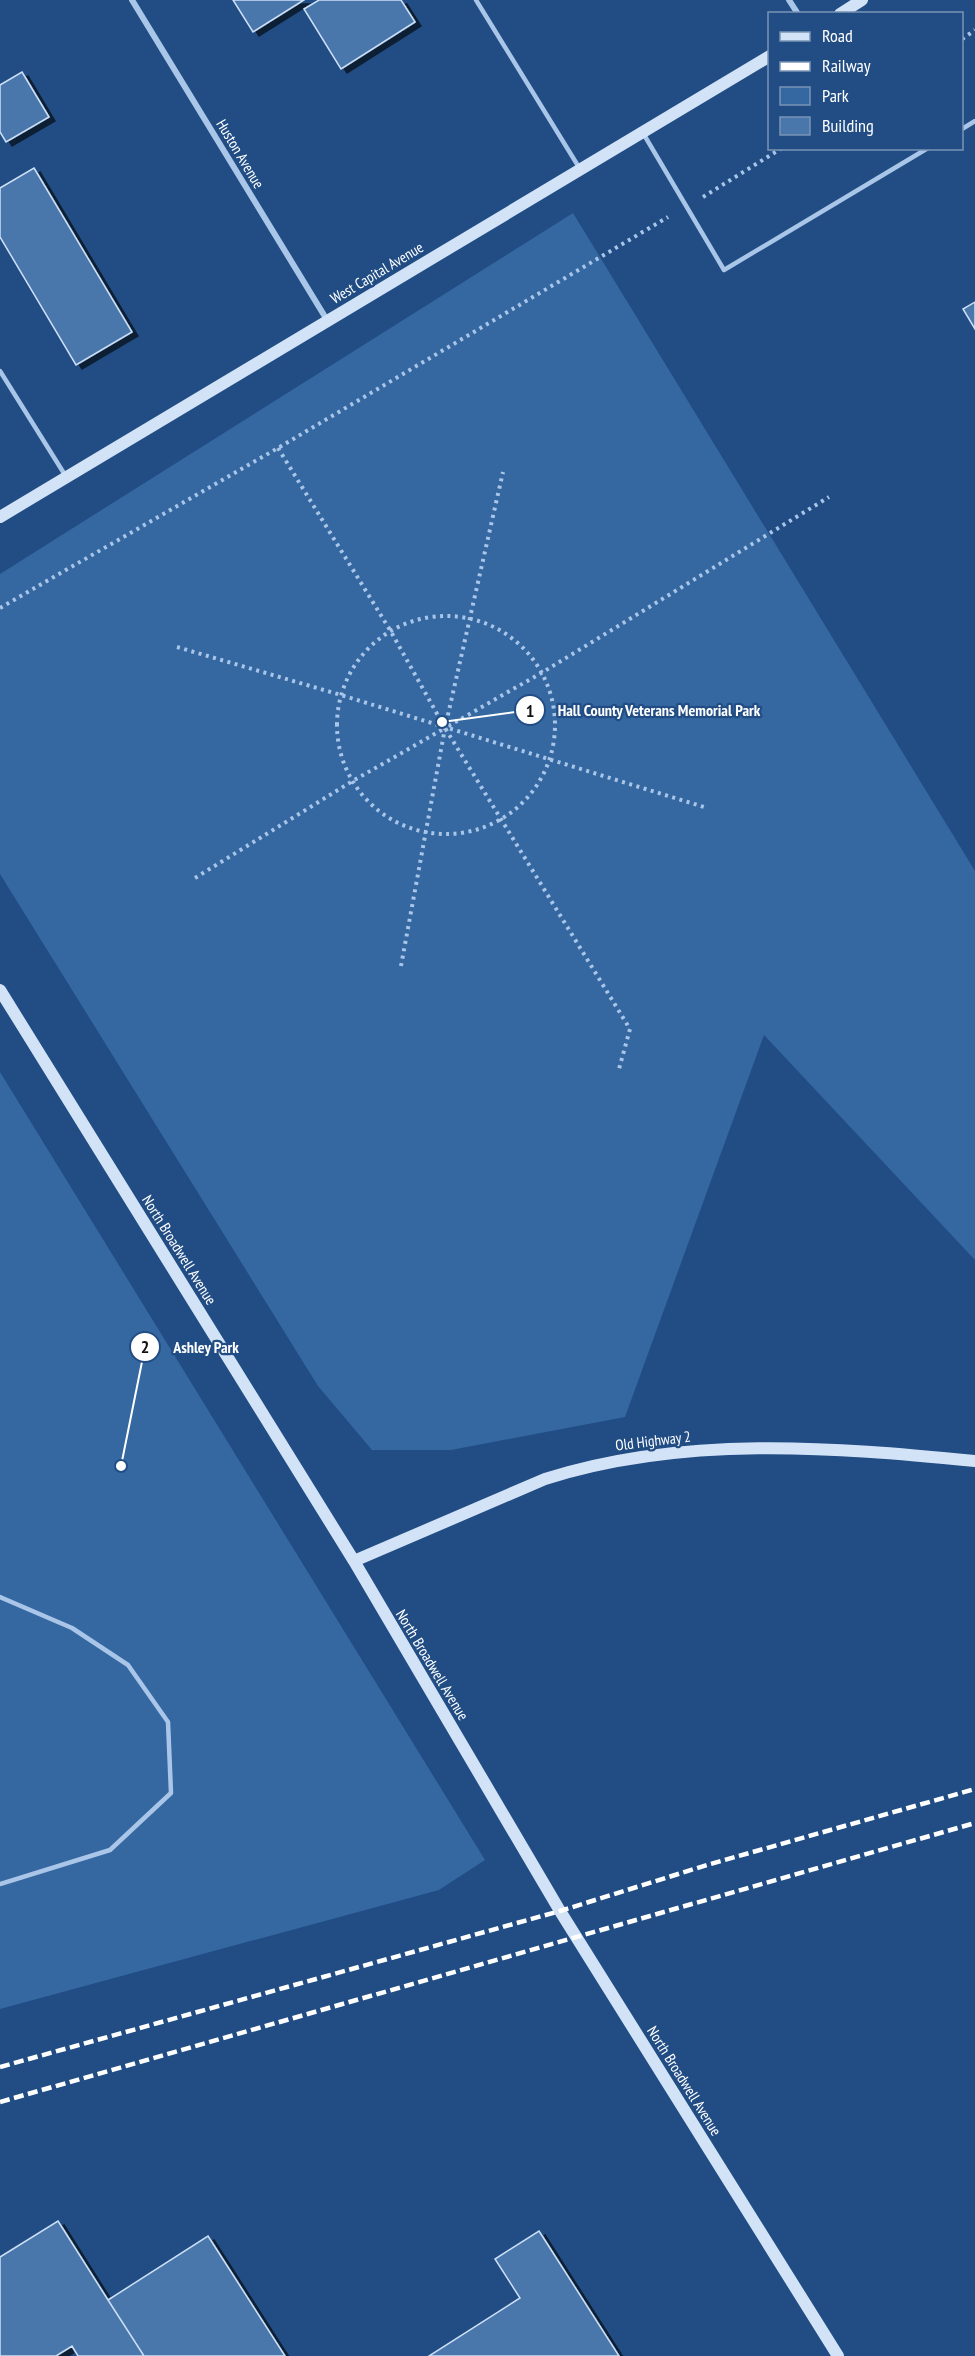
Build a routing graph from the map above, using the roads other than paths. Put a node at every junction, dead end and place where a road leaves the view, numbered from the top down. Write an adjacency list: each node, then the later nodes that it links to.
1 (132, 0): 9 (street, Huston Avenue)
2 (476, 0): 8 (lane)
3 (862, 0): 4 (main road)
4 (843, 12)
5 (768, 57): 6 (main road, West Capital Avenue)
6 (642, 132): 7 (lane); 8 (main road, West Capital Avenue)
7 (925, 150)
8 (580, 169): 9 (main road, West Capital Avenue)
9 (327, 320): 11 (main road, West Capital Avenue)
10 (0, 371): 11 (lane)
11 (66, 477): 12 (main road, West Capital Avenue)
12 (0, 516)
13 (0, 990): 15 (main road, North Broadwell Avenue)
14 (975, 1461): 15 (main road, Old Highway 2)
15 (354, 1562): 18 (main road, North Broadwell Avenue)
16 (0, 1598): 17 (lane)
17 (0, 1884)
18 (838, 2356)

